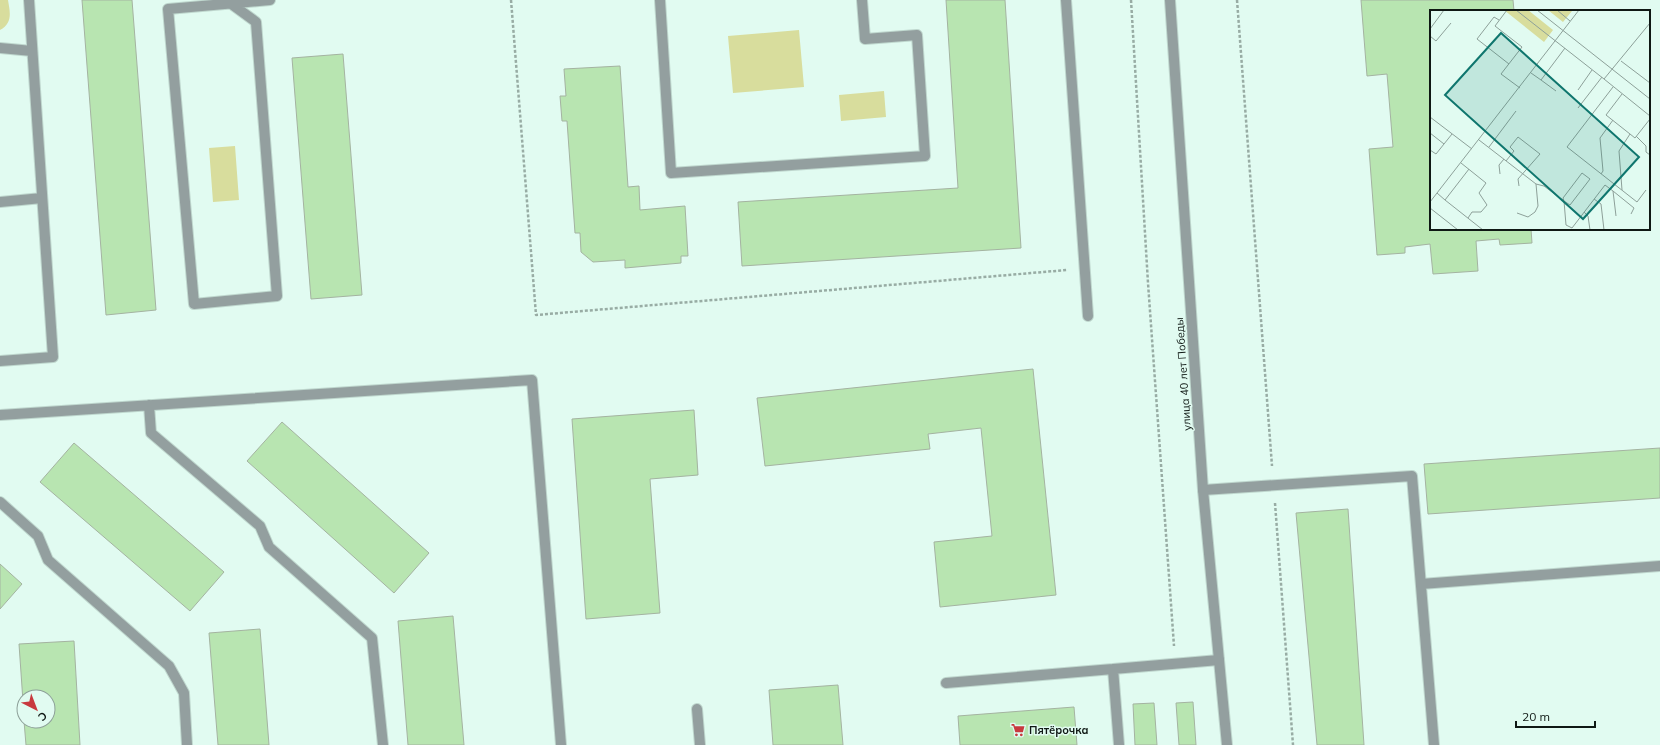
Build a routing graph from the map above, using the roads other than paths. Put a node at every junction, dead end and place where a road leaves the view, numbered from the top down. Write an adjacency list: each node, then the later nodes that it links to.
1 (29, 0): 9 (street)
2 (270, 0): 7 (street)
3 (660, 0): 4 (street)
4 (862, 0)
5 (1066, 0): 12 (street)
6 (1170, 0): 16 (street, улица 40 лет Победы)
7 (229, 2): 7 (street)
8 (0, 48): 9 (street)
9 (32, 51): 10 (street)
10 (42, 198): 11 (street); 13 (street)
11 (0, 202)
12 (1088, 316)
13 (0, 361)
14 (149, 405): 15 (street); 25 (street); 26 (street)
15 (0, 415)
16 (1203, 490): 19 (street); 20 (street, улица 40 лет Победы)
17 (0, 502): 24 (street)
18 (1660, 566): 19 (street)
19 (1421, 584): 30 (street)
20 (1219, 660): 21 (street); 29 (street, улица 40 лет Победы)
21 (1113, 669): 22 (street); 28 (street)
22 (946, 683)
23 (697, 709): 27 (street)
24 (187, 745)
25 (383, 745)
26 (561, 745)
27 (700, 745)
28 (1119, 745)
29 (1227, 745)
30 (1434, 745)

